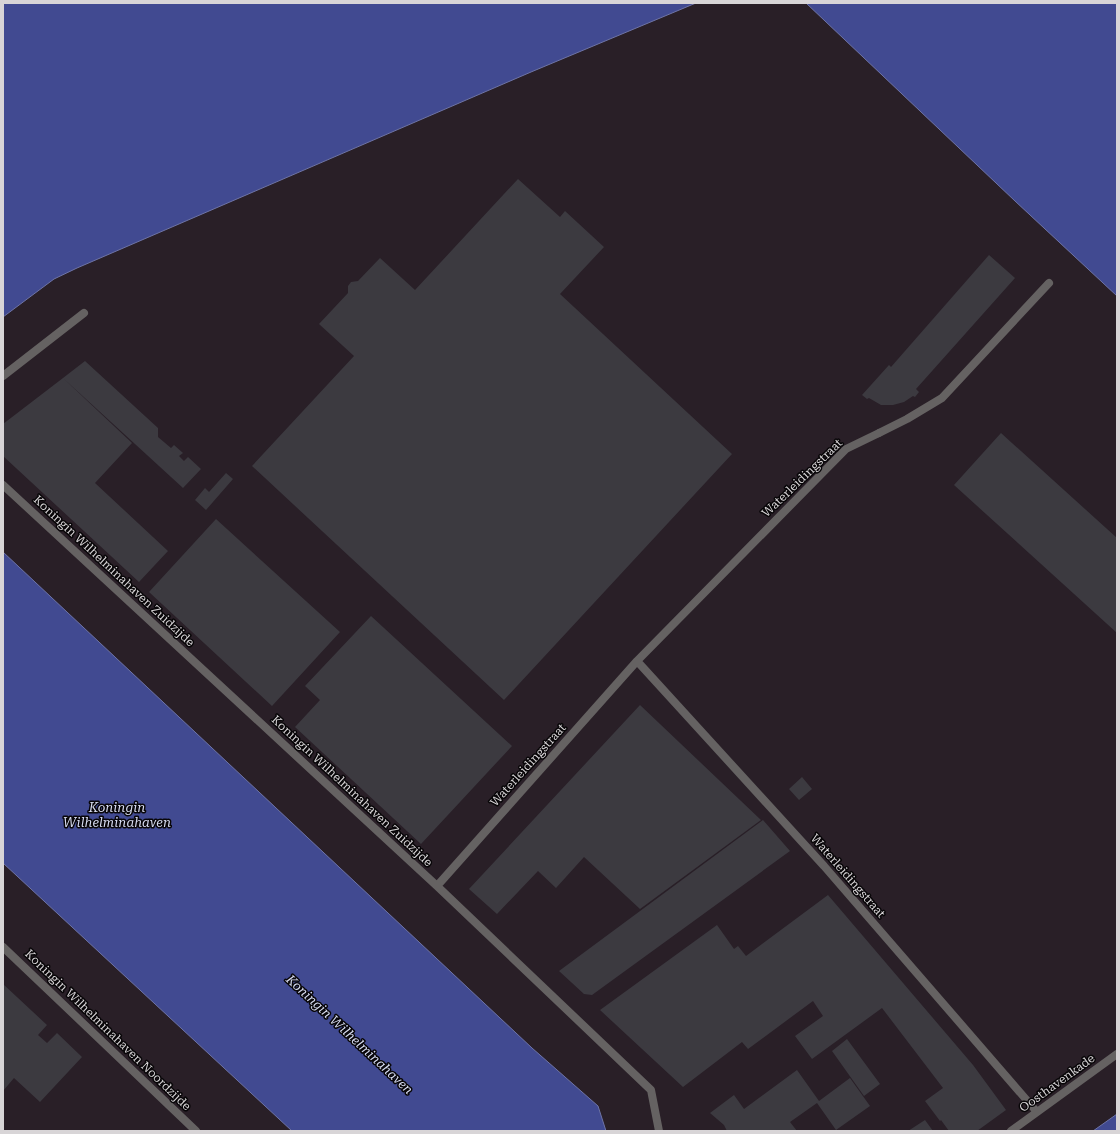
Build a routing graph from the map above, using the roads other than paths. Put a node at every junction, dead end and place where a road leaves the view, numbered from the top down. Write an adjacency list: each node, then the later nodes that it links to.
1 (1049, 283): 5 (street, Waterleidingstraat)
2 (84, 313): 3 (street)
3 (3, 376)
4 (3, 485): 6 (street, Koningin Wilhelminahaven Zuidzijde)
5 (636, 661): 6 (street, Waterleidingstraat); 9 (street, Waterleidingstraat)
6 (437, 886): 11 (street, Koningin Wilhelminahaven Zuidzijde)
7 (3, 947): 10 (street, Koningin Wilhelminahaven Noordzijde)
8 (1117, 1054): 9 (street, Oosthavenkade)
9 (1037, 1112): 12 (street, Oosthavenkade)
10 (196, 1131)
11 (660, 1131)
12 (1011, 1131)

